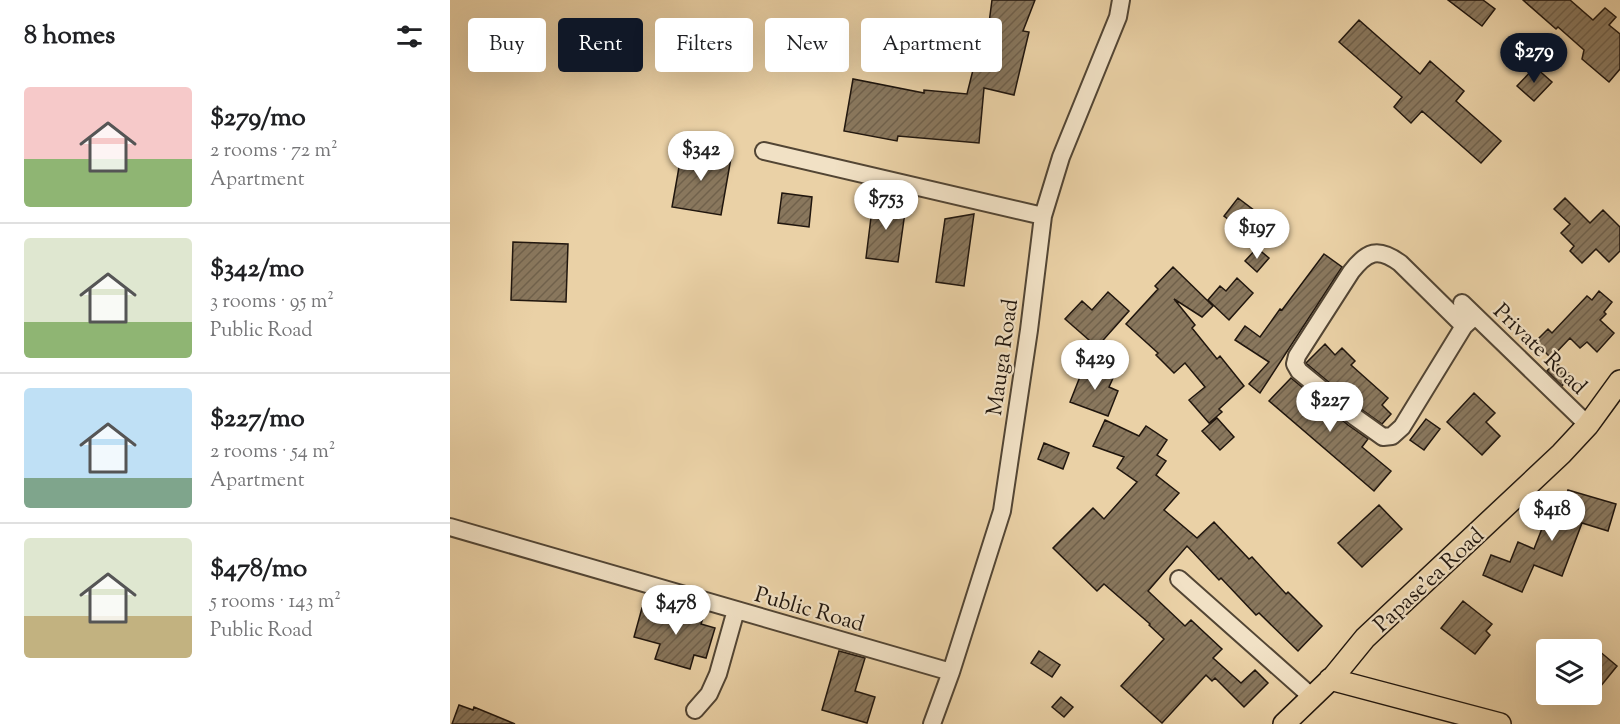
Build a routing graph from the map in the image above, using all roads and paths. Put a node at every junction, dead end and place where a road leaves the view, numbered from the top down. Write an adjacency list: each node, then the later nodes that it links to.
1 (1121, 0): 3 (street, Mauga Road)
2 (764, 151): 3 (street)
3 (1043, 216): 11 (street, Mauga Road)
4 (1462, 303): 5 (street, Private Road)
5 (1470, 321): 5 (street); 7 (street, Private Road)
6 (1620, 381): 7 (main road, Papase'ea Road)
7 (1588, 425): 12 (main road, Papase'ea Road)
8 (450, 526): 10 (street, Public Road)
9 (1179, 579): 13 (street)
10 (736, 609): 11 (street, Public Road); 14 (street)
11 (951, 672): 15 (street, Mauga Road)
12 (1330, 679): 13 (main road, Papase'ea Road); 17 (main road)
13 (1312, 697): 16 (main road, Papase'ea Road)
14 (695, 710)
15 (932, 724)
16 (1284, 724)
17 (1500, 724)

